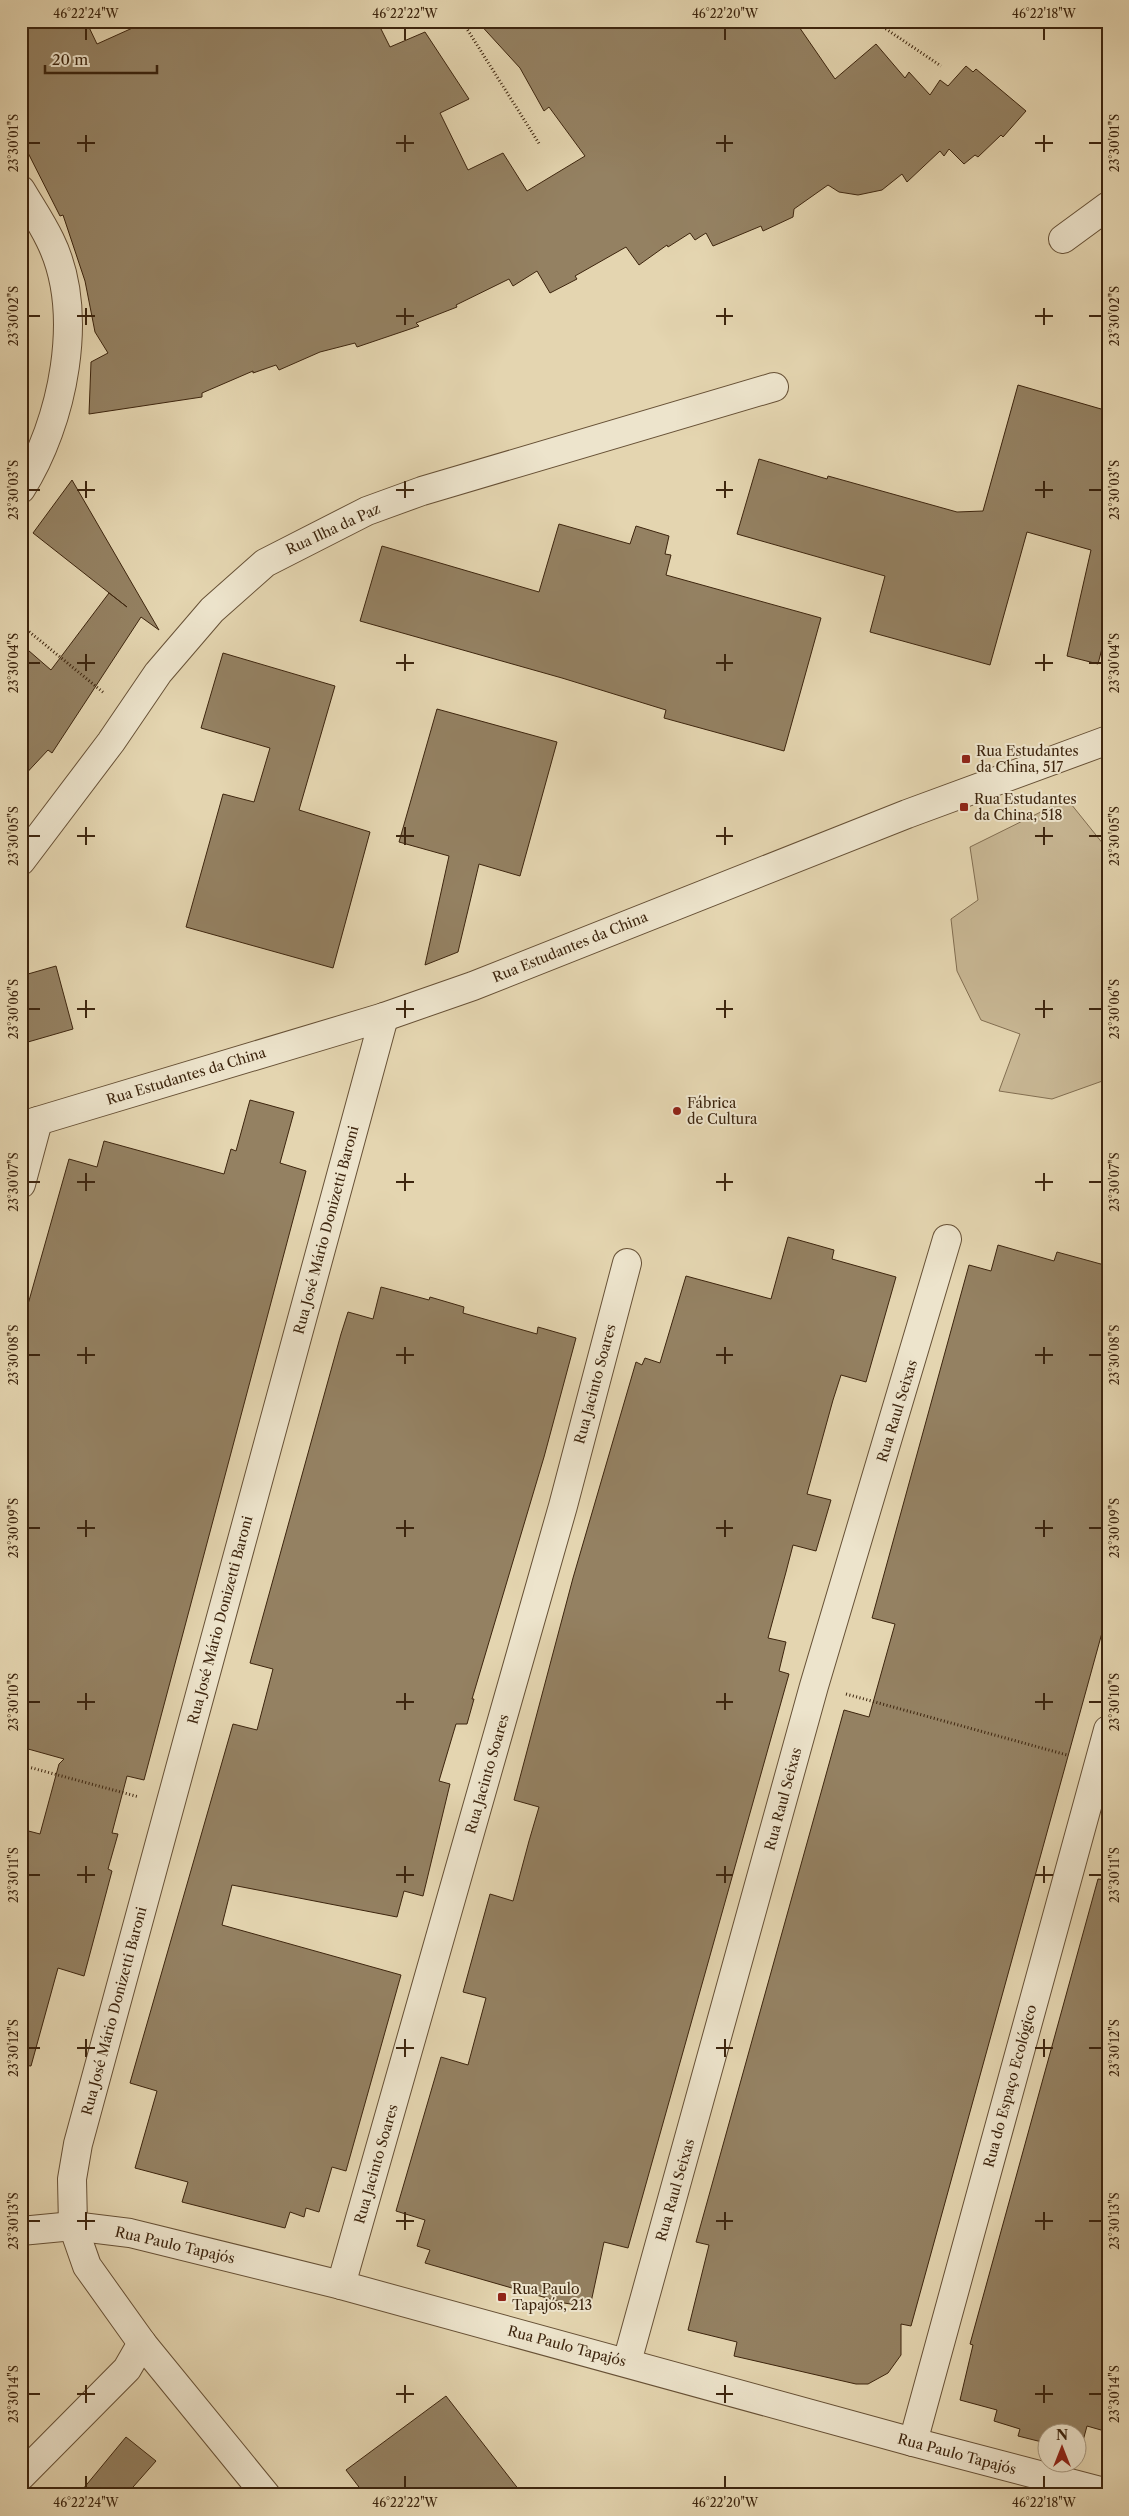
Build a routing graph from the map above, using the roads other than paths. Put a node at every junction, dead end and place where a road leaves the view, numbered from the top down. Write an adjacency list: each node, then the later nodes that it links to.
1 (21, 190): 5 (street)
2 (1108, 206): 3 (street)
3 (1063, 240)
4 (774, 387): 7 (street, Rua Ilha da Paz)
5 (21, 489)
6 (1108, 740): 8 (street, Rua Estudantes da China)
7 (21, 862)
8 (384, 1017): 9 (street, Rua Estudantes da China); 14 (street, Rua José Mário Donizetti Baroni)
9 (30, 1123): 10 (street)
10 (21, 1184)
11 (947, 1239): 18 (street, Rua Raul Seixas)
12 (627, 1263): 16 (street, Rua Jacinto Soares)
13 (1108, 1730): 19 (street, Rua do Espaço Ecológico)
14 (73, 2226): 15 (street, Rua Paulo Tapajós); 16 (street, Rua Paulo Tapajós); 17 (street, Rua José Mário Donizetti Baroni)
15 (21, 2231)
16 (341, 2284): 18 (street, Rua Paulo Tapajós)
17 (142, 2343): 20 (street); 22 (street, Rua José Mário Donizetti Baroni)
18 (627, 2362): 19 (street, Rua Paulo Tapajós)
19 (913, 2442): 21 (street, Rua Paulo Tapajós)
20 (21, 2476)
21 (1108, 2493)
22 (266, 2495)

